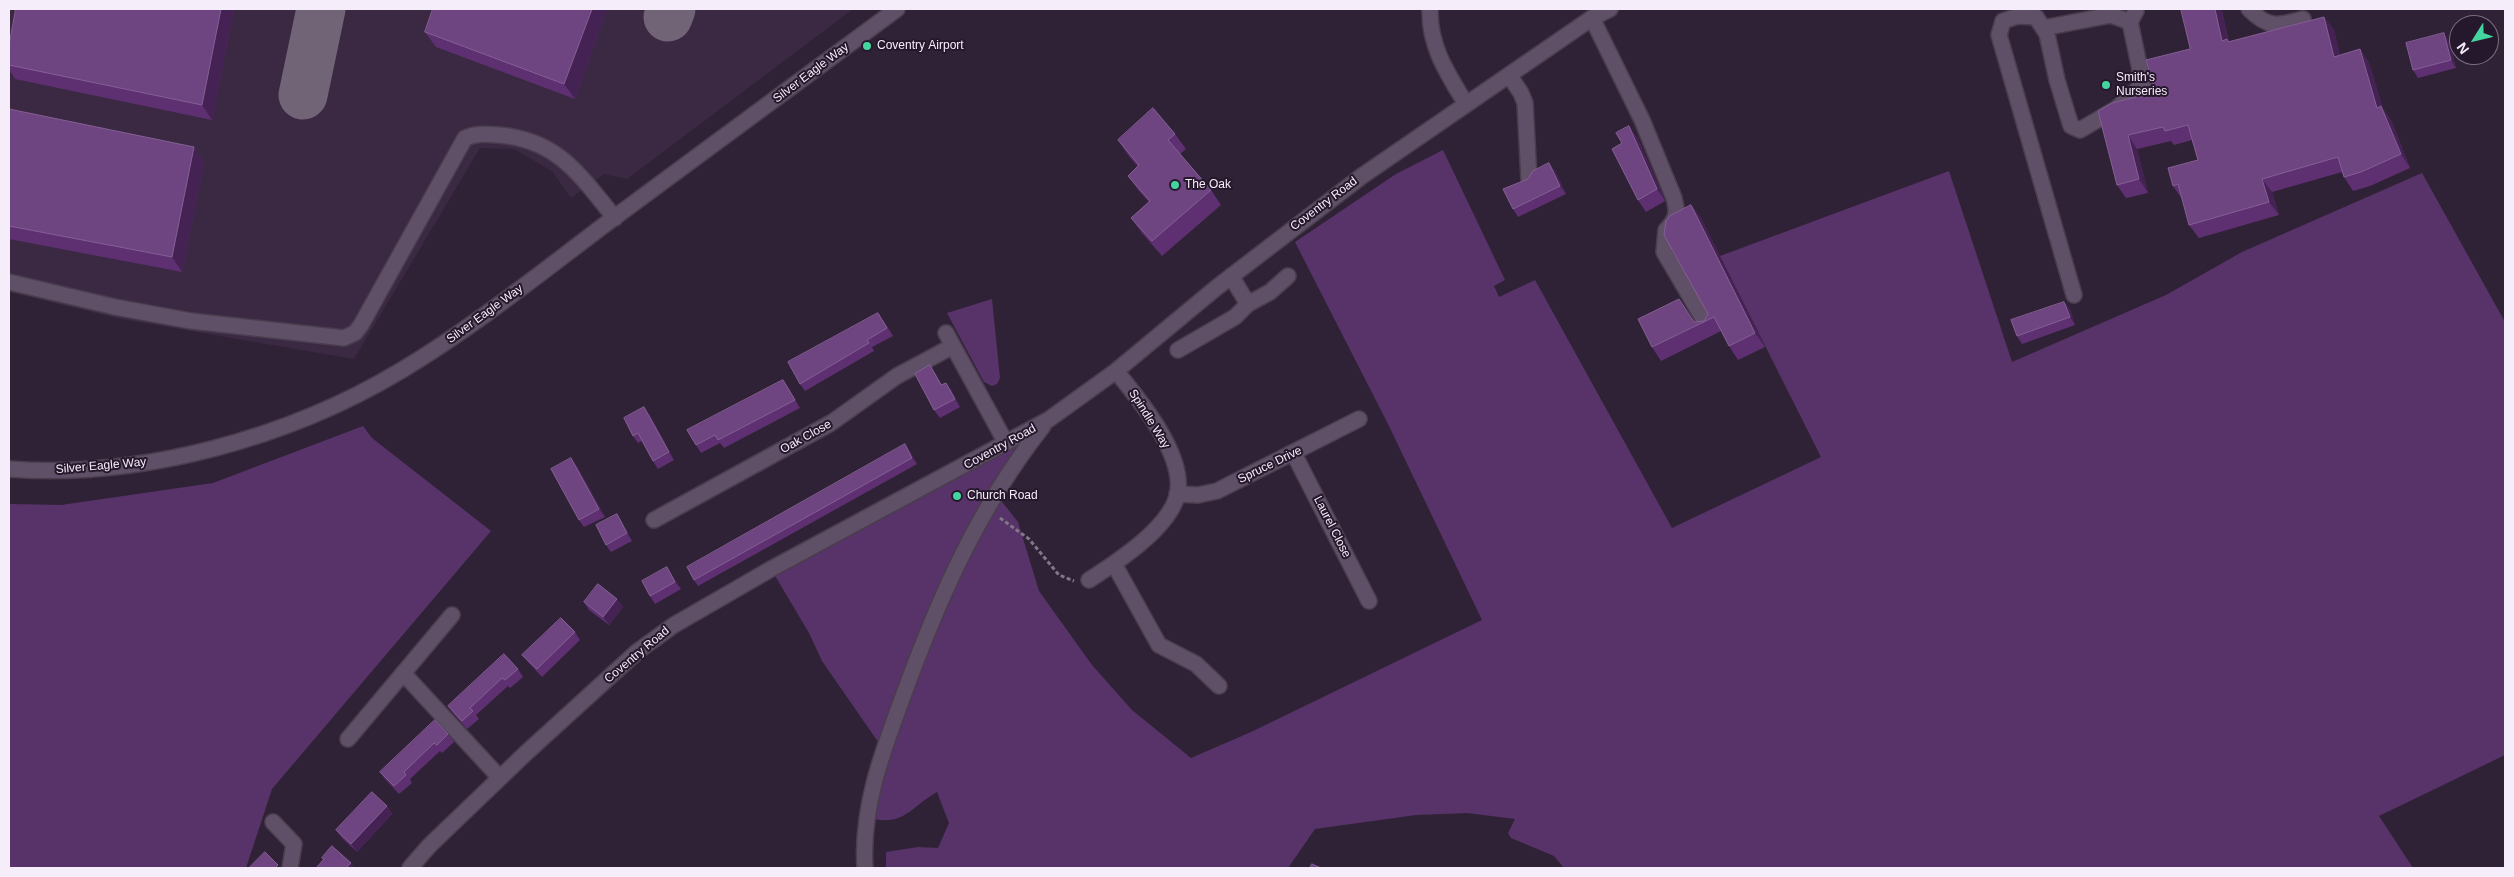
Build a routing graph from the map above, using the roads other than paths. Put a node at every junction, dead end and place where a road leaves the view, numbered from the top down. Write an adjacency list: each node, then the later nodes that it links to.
1 (896, 9): 13 (street, Silver Eagle Way)
2 (1430, 9): 11 (street)
3 (1610, 9): 7 (street, Coventry Road)
4 (2121, 9): 6 (street)
5 (2249, 9): 8 (street)
6 (2137, 13): 9 (street); 9 (street)
7 (1592, 18): 10 (street, Coventry Road); 19 (street)
8 (2304, 19)
9 (2043, 28): 17 (street)
10 (1508, 75): 11 (street, Coventry Road); 12 (street)
11 (1466, 104): 14 (street, Coventry Road)
12 (1529, 179)
13 (614, 218): 16 (street); 26 (street, Silver Eagle Way)
14 (1231, 276): 18 (street); 21 (street, Coventry Road)
15 (1288, 276): 18 (street)
16 (9, 282)
17 (2074, 295)
18 (1248, 304): 20 (street)
19 (1708, 326)
20 (1178, 350)
21 (1116, 371): 23 (street, Coventry Road); 27 (street, Spindle Way)
22 (1359, 419): 25 (street, Spruce Drive)
23 (1048, 420): 24 (street, Coventry Road); 40 (street)
24 (1006, 443): 28 (street, Oak Close); 36 (street, Coventry Road)
25 (1294, 454): 27 (street, Spruce Drive); 31 (street, Laurel Close)
26 (9, 469)
27 (1177, 494): 29 (street)
28 (654, 520)
29 (1114, 564): 30 (street); 34 (street)
30 (1089, 580)
31 (1370, 601)
32 (452, 615): 33 (street)
33 (403, 673): 35 (street); 36 (street)
34 (1219, 686)
35 (348, 739)
36 (500, 778): 39 (street, Coventry Road)
37 (274, 822): 38 (street)
38 (290, 868)
39 (410, 868)
40 (865, 868)

